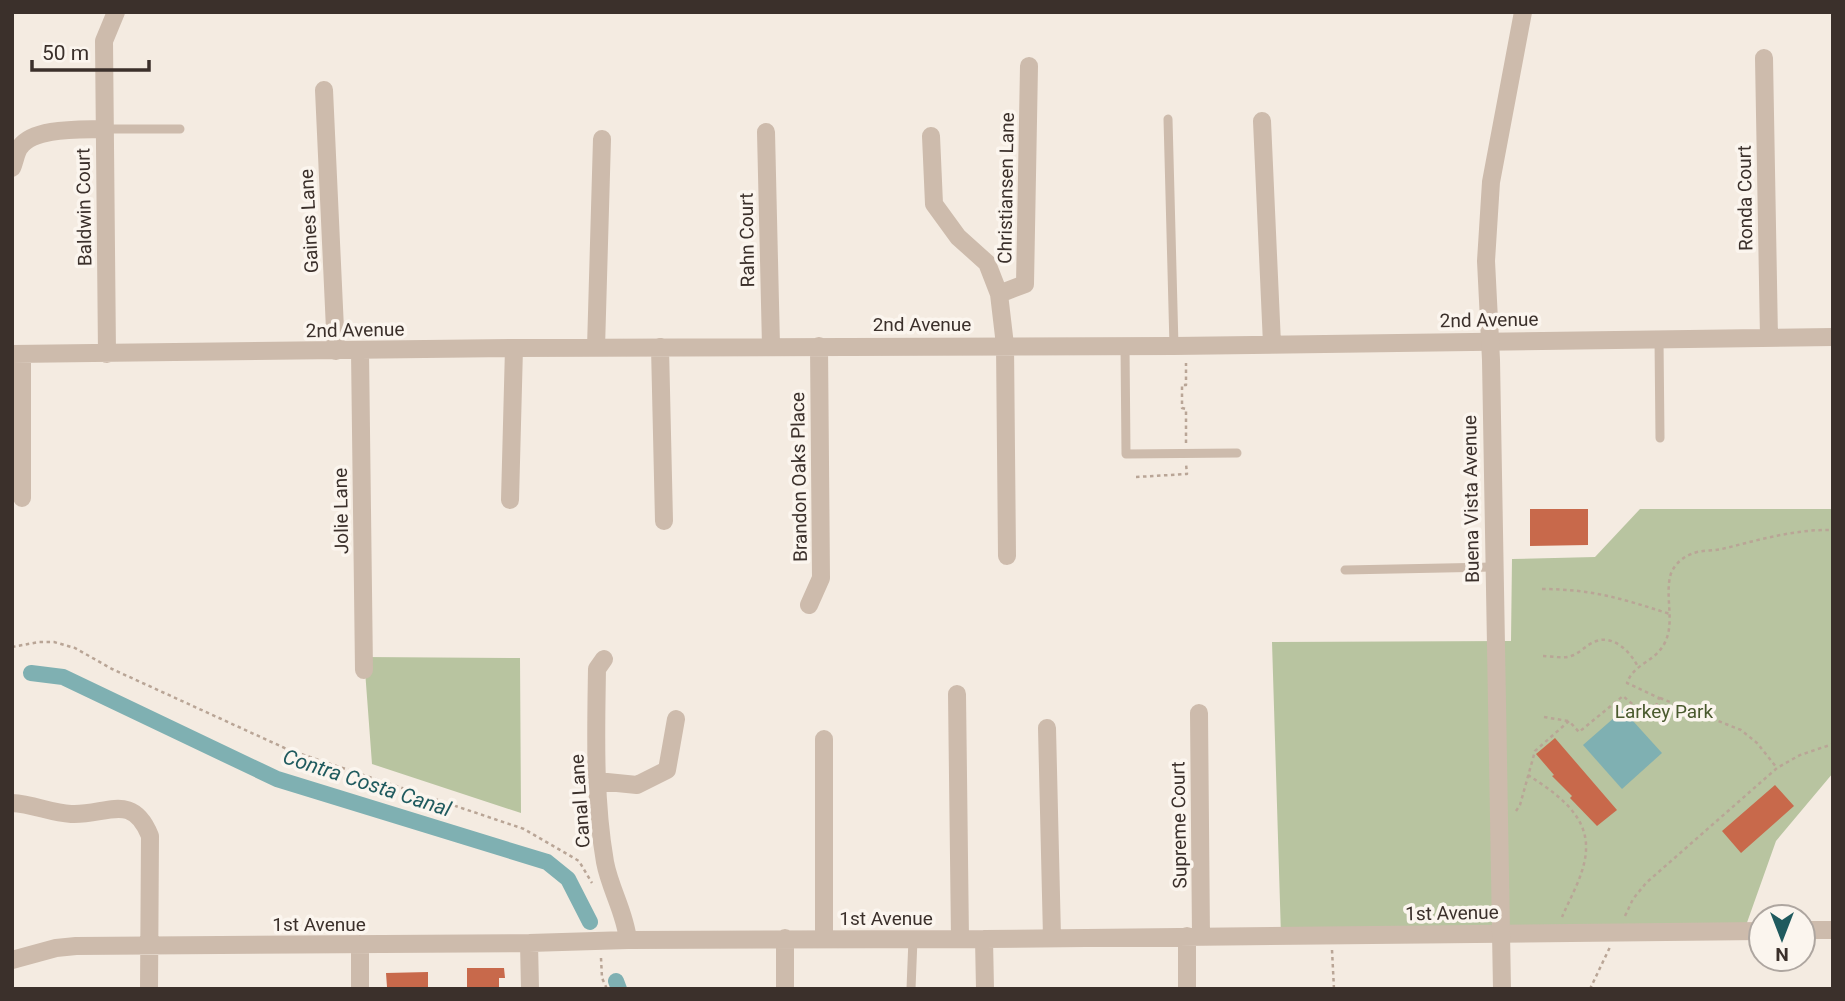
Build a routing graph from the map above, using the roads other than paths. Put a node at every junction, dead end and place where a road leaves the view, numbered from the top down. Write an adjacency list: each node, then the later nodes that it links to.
1 (116, 12): 8 (street)
2 (1523, 12): 18 (street, Buena Vista Avenue)
3 (1764, 58): 16 (street, Ronda Court)
4 (1029, 66): 14 (street, Christiansen Lane)
5 (324, 90): 27 (street, Gaines Lane)
6 (1168, 119): 29 (lane)
7 (1262, 121): 19 (street)
8 (104, 129): 9 (lane); 13 (street, Baldwin Court); 31 (street, Baldwin Court)
9 (180, 129)
10 (766, 132): 22 (street, Rahn Court)
11 (931, 136): 14 (street)
12 (601, 139): 26 (street)
13 (12, 168)
14 (999, 294): 20 (street)
15 (1833, 337): 16 (street, 2nd Avenue)
16 (1769, 338): 17 (street, 2nd Avenue)
17 (1659, 339): 18 (street, 2nd Avenue); 32 (lane)
18 (1489, 341): 19 (street, 2nd Avenue); 38 (street, Buena Vista Avenue)
19 (1272, 344): 29 (street, 2nd Avenue)
20 (1005, 345): 21 (street, 2nd Avenue); 23 (street, 2nd Avenue); 37 (street)
21 (1125, 345): 29 (street, 2nd Avenue); 33 (lane)
22 (771, 346): 23 (street, 2nd Avenue); 24 (street, 2nd Avenue)
23 (819, 346): 40 (street, Brandon Oaks Place)
24 (660, 347): 26 (street, 2nd Avenue); 36 (street)
25 (514, 348): 26 (street, 2nd Avenue); 28 (street, 2nd Avenue); 35 (street)
26 (596, 348)
27 (336, 351): 28 (street, 2nd Avenue); 31 (street, 2nd Avenue)
28 (360, 351): 42 (street, Jolie Lane)
29 (1180, 353)
30 (17, 354): 31 (street, 2nd Avenue); 34 (street)
31 (107, 354)
32 (1660, 438)
33 (1237, 453)
34 (22, 498)
35 (510, 500)
36 (664, 521)
37 (1007, 556)
38 (1493, 567): 39 (lane); 51 (street, Buena Vista Avenue)
39 (1345, 570)
40 (809, 605)
41 (604, 659): 48 (street, Canal Lane)
42 (364, 670)
43 (957, 694): 57 (street)
44 (1199, 713): 53 (street, Supreme Court)
45 (676, 719): 48 (street)
46 (1047, 729): 52 (street)
47 (824, 739): 55 (street)
48 (597, 781): 59 (street, Canal Lane)
49 (12, 803): 62 (street)
50 (1747, 930): 51 (street, 1st Avenue)
51 (1501, 933): 53 (street, 1st Avenue); 71 (street, Buena Vista Avenue)
52 (1052, 937): 53 (street, 1st Avenue); 58 (street, 1st Avenue)
53 (1194, 937): 70 (street, Supreme Court)
54 (785, 938): 55 (street, 1st Avenue); 59 (street, 1st Avenue); 67 (street)
55 (824, 939): 56 (street, 1st Avenue)
56 (913, 939): 57 (street, 1st Avenue); 68 (lane)
57 (960, 939): 58 (street, 1st Avenue)
58 (984, 939): 69 (street)
59 (628, 940): 60 (street, 1st Avenue)
60 (529, 943): 61 (street, 1st Avenue); 66 (street)
61 (360, 944): 62 (street, 1st Avenue); 65 (street)
62 (148, 945): 63 (street, 1st Avenue); 64 (street)
63 (12, 960)
64 (149, 989)
65 (360, 989)
66 (530, 989)
67 (785, 989)
68 (911, 989)
69 (985, 989)
70 (1187, 989)
71 (1502, 989)

